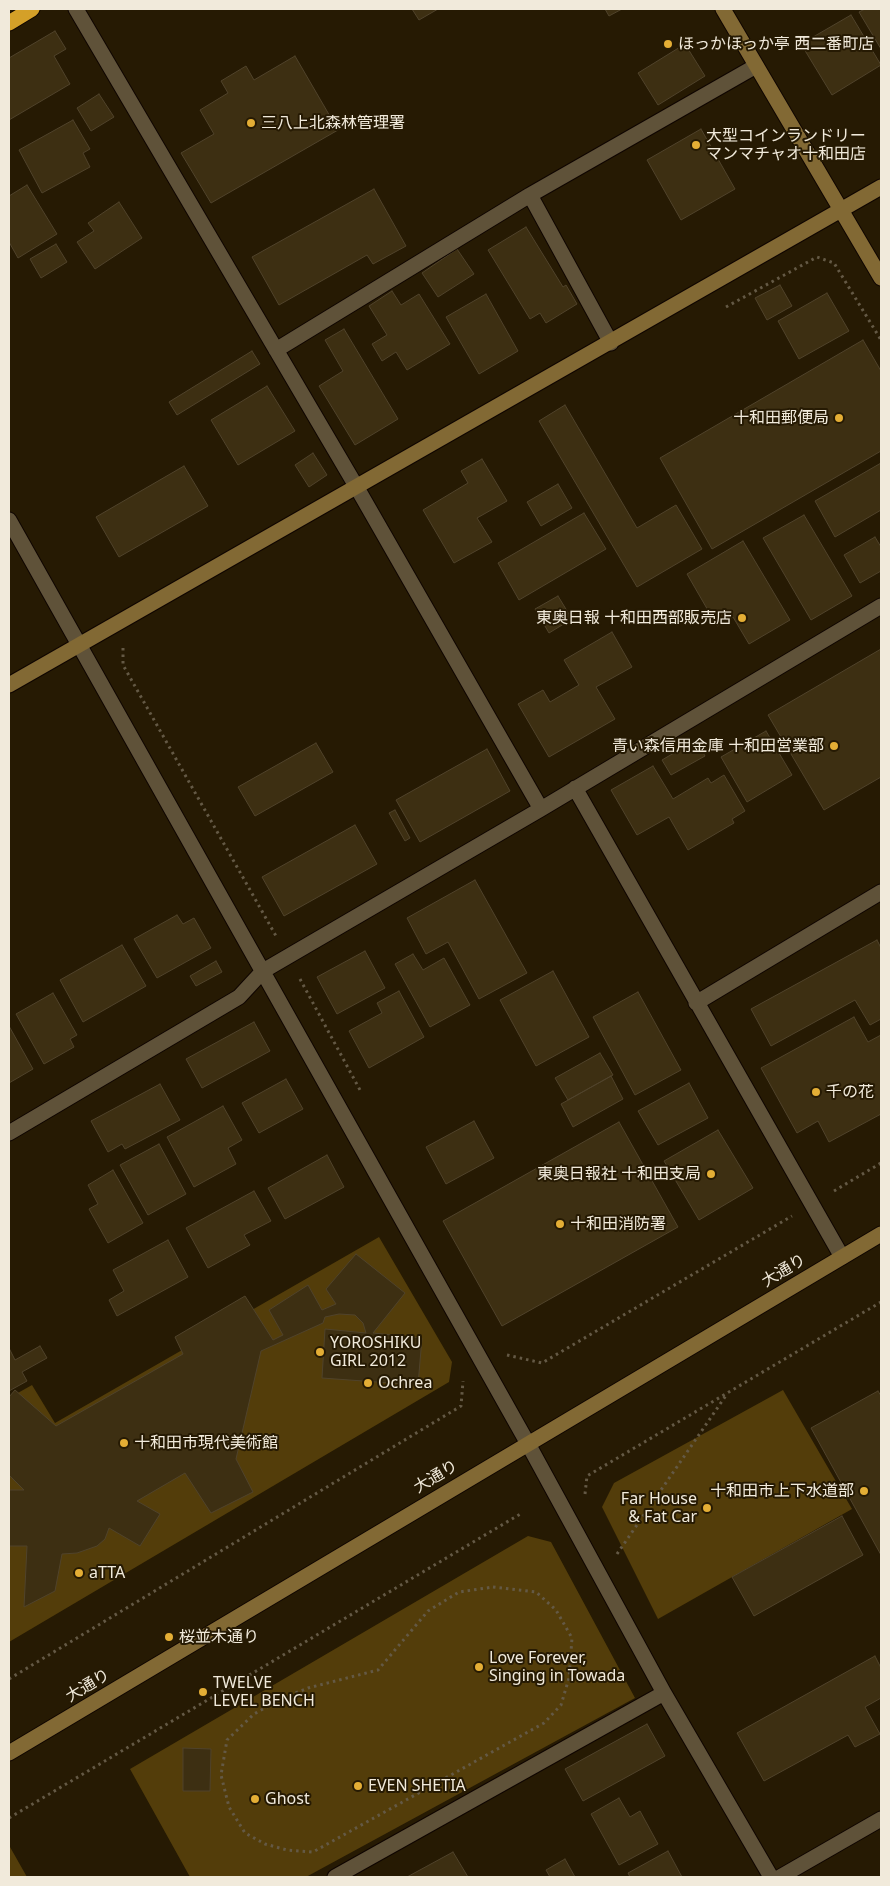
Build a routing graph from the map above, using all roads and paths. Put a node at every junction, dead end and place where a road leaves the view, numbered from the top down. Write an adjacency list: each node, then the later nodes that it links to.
1 (32, 9): 4 (highway)
2 (76, 9): 13 (street)
3 (723, 9): 5 (street)
4 (9, 23)
5 (756, 66): 7 (street); 8 (street)
6 (881, 187): 8 (street)
7 (530, 195): 12 (street); 13 (street)
8 (841, 210): 9 (street); 12 (street)
9 (881, 278)
10 (722, 309): 11 (path)
11 (881, 340)
12 (611, 343): 14 (street)
13 (276, 350): 14 (street)
14 (356, 486): 17 (street); 21 (street)
15 (9, 520): 17 (street)
16 (881, 606): 20 (street)
17 (77, 645): 19 (street); 24 (street)
18 (124, 646): 23 (path)
19 (9, 685)
20 (575, 788): 21 (street); 25 (street)
21 (541, 809): 23 (street)
22 (881, 892): 25 (street)
23 (288, 956): 24 (street); 26 (path)
24 (263, 970): 27 (street); 37 (street)
25 (696, 1003): 32 (street)
26 (363, 1095)
27 (9, 1133)
28 (881, 1164): 29 (path)
29 (830, 1194)
30 (796, 1214): 34 (path)
31 (881, 1234): 32 (street, 大通り)
32 (842, 1257): 37 (street, 大通り)
33 (881, 1302): 36 (path)
34 (505, 1355)
35 (464, 1373): 42 (path)
36 (729, 1392): 38 (path); 40 (path)
37 (528, 1442): 43 (street); 44 (street, 大通り)
38 (584, 1498)
39 (522, 1513): 45 (path)
40 (611, 1548)
41 (401, 1642): 41 (path)
42 (9, 1678)
43 (664, 1693): 47 (street); 48 (street)
44 (9, 1753)
45 (9, 1818)
46 (881, 1819): 49 (street)
47 (335, 1877)
48 (770, 1877)
49 (780, 1877)

